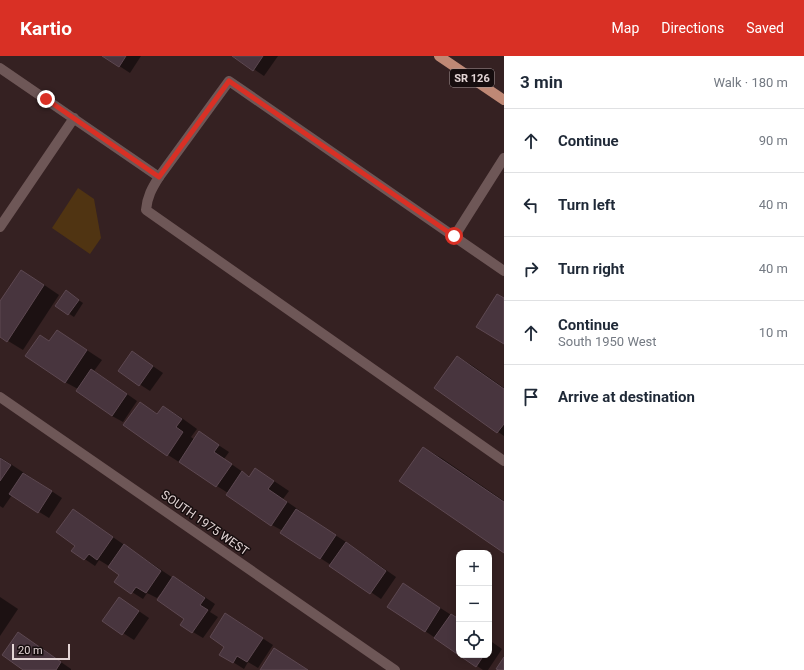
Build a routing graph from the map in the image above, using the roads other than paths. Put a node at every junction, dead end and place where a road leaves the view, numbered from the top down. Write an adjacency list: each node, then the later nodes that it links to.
1 (439, 56): 3 (main road, SR 126)
2 (0, 68): 4 (street)
3 (504, 100)
4 (74, 118): 6 (street); 7 (street)
5 (504, 158): 8 (street)
6 (159, 177): 8 (street); 11 (street)
7 (0, 228)
8 (454, 236): 9 (street)
9 (504, 271)
10 (0, 397): 12 (street, SOUTH 1975 WEST)
11 (504, 461)
12 (395, 670)

